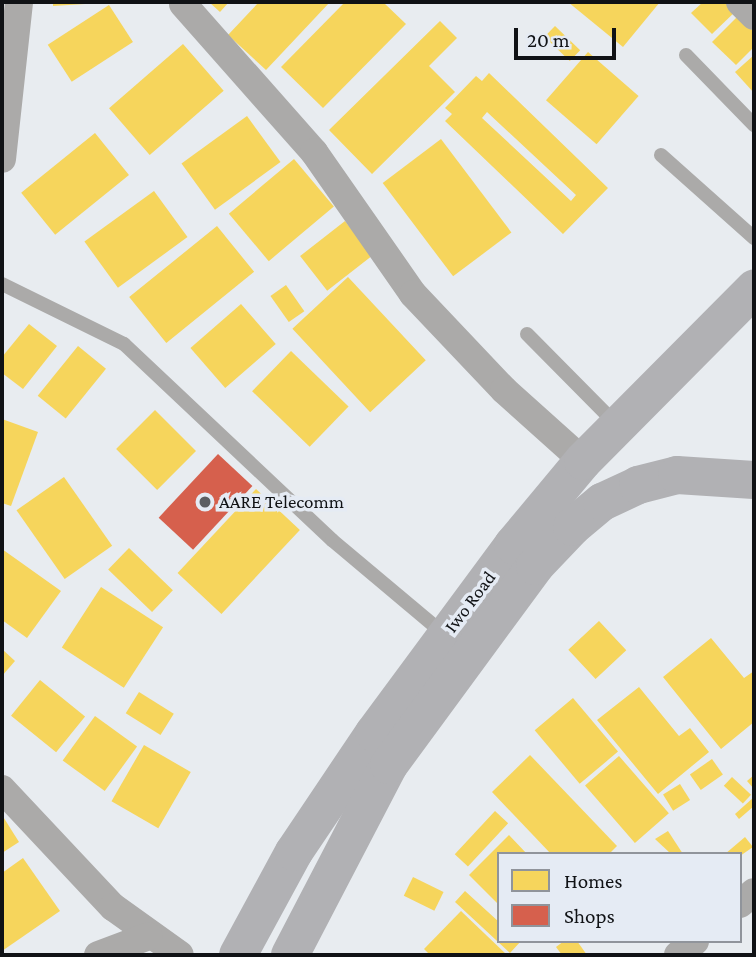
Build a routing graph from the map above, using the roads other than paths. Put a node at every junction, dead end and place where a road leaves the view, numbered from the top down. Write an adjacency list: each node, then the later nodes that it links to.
1 (19, 2): 8 (street)
2 (740, 2): 4 (street)
3 (183, 4): 14 (street)
4 (754, 16)
5 (687, 55): 6 (lane)
6 (754, 125)
7 (661, 155): 9 (lane)
8 (2, 159)
9 (754, 238)
10 (2, 284): 16 (lane)
11 (754, 289): 13 (highway, Iwo Road)
12 (527, 334): 13 (lane)
13 (618, 426): 14 (highway, Iwo Road)
14 (583, 461): 16 (highway, Iwo Road)
15 (754, 480): 23 (highway, Iwo Road)
16 (445, 635): 22 (highway, Iwo Road)
17 (2, 789): 18 (street)
18 (149, 936): 20 (street); 21 (street)
19 (693, 943): 24 (street)
20 (98, 955)
21 (180, 955)
22 (238, 955)
23 (290, 955)
24 (678, 955)

